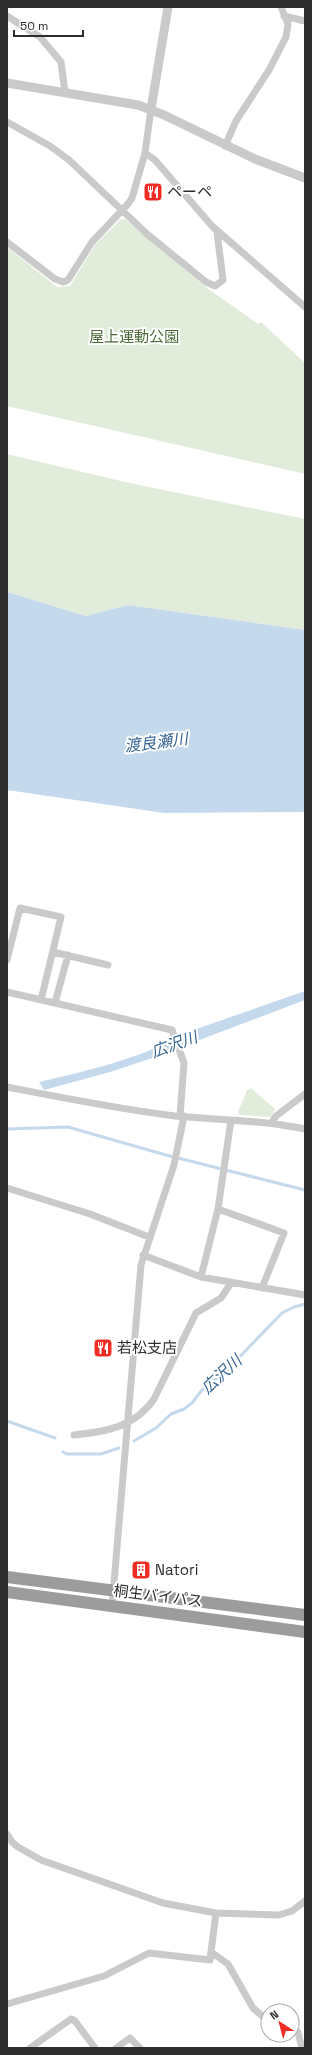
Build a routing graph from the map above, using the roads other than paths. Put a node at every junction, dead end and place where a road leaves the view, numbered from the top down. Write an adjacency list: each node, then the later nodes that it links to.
1 (168, 7): 8 (street)
2 (281, 7): 4 (street)
3 (7, 16): 7 (street)
4 (284, 16): 5 (street); 10 (street)
5 (305, 21)
6 (7, 84): 7 (street)
7 (65, 93): 8 (street)
8 (152, 109): 10 (street); 11 (street)
9 (7, 122): 13 (street)
10 (225, 146): 12 (street)
11 (145, 153): 13 (street); 14 (street)
12 (305, 178)
13 (122, 211): 14 (street); 15 (street)
14 (217, 232): 16 (street)
15 (7, 242)
16 (305, 307)
17 (53, 952): 18 (street); 19 (street); 22 (street)
18 (68, 955): 20 (street); 23 (street)
19 (7, 960)
20 (108, 965)
21 (7, 992): 22 (street)
22 (41, 1000): 23 (street)
23 (55, 1003): 26 (street)
24 (7, 1087): 26 (street)
25 (305, 1094): 28 (street)
26 (182, 1116): 27 (street); 32 (street)
27 (230, 1120): 28 (street); 31 (street)
28 (272, 1122): 29 (street)
29 (305, 1129)
30 (7, 1188): 32 (street)
31 (218, 1209): 34 (street); 36 (street)
32 (148, 1237): 33 (street)
33 (143, 1254): 34 (street); 38 (street)
34 (201, 1277): 35 (street)
35 (232, 1283): 36 (street); 38 (street)
36 (262, 1288): 37 (street)
37 (305, 1296)
38 (127, 1422): 39 (street); 41 (street)
39 (74, 1435)
40 (7, 1577): 41 (highway, 桐生バイパス)
41 (113, 1590): 43 (street); 44 (highway, 桐生バイパス)
42 (7, 1592): 43 (highway, 桐生バイパス)
43 (112, 1606): 45 (highway, 桐生バイパス)
44 (305, 1615)
45 (305, 1632)
46 (7, 1834): 48 (street)
47 (305, 1901): 48 (street)
48 (216, 1913): 49 (street)
49 (211, 1952): 50 (street); 51 (street)
50 (7, 2004)
51 (260, 2014)
52 (30, 2048): 53 (street)
53 (95, 2048)
54 (116, 2048): 55 (street)
55 (140, 2048)

